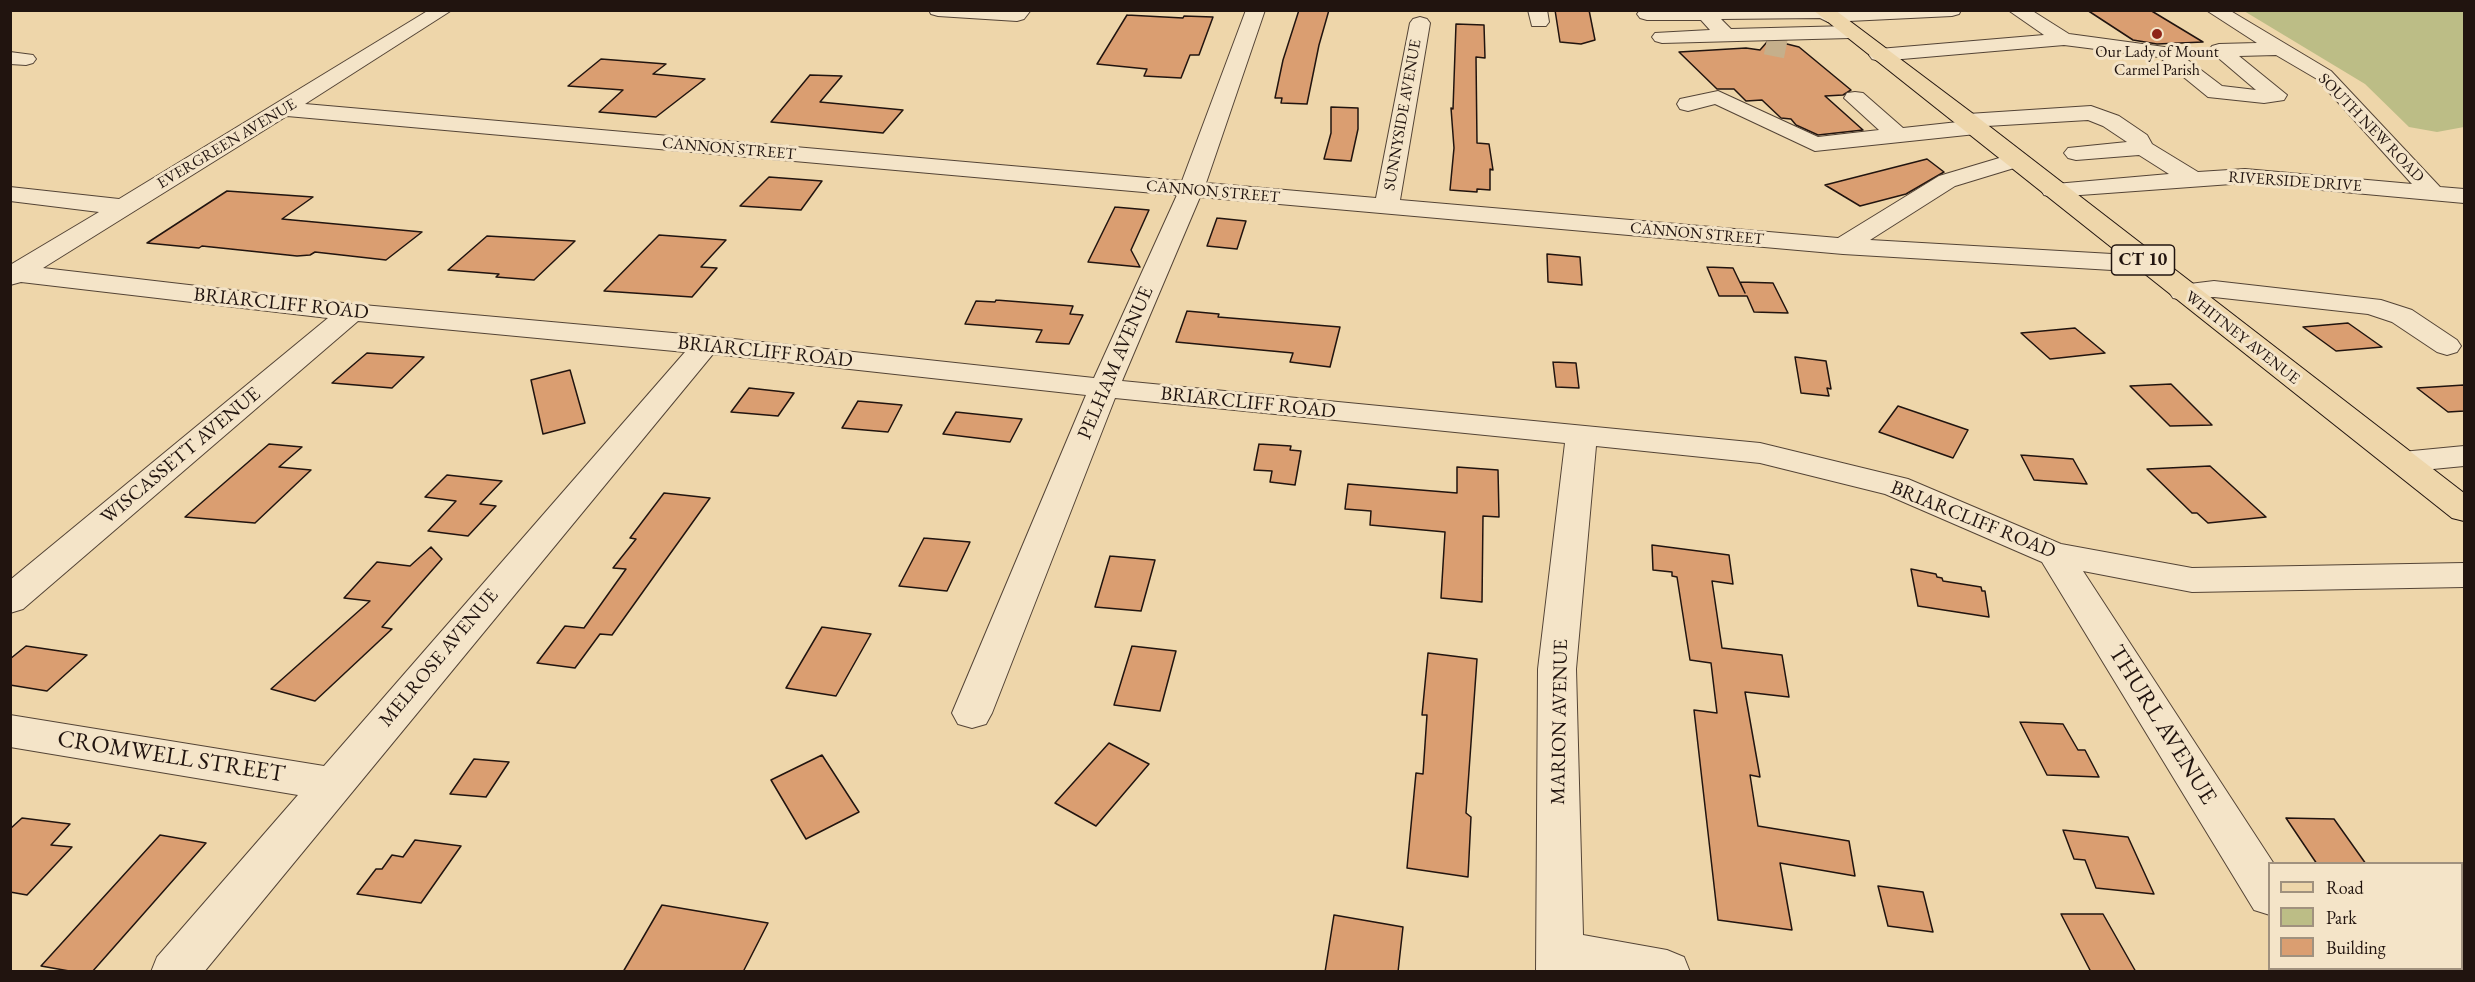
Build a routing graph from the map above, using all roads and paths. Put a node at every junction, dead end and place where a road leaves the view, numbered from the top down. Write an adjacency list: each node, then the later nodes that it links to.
1 (443, 10): 24 (street, EVERGREEN AVENUE)
2 (938, 10): 3 (street)
3 (1022, 10)
4 (1256, 10): 31 (street, PELHAM AVENUE)
5 (1952, 10): 10 (street)
6 (2017, 10): 15 (street)
7 (2215, 10): 18 (street, SOUTH NEW ROAD)
8 (1647, 14): 9 (street)
9 (1705, 14): 10 (street); 13 (street)
10 (1821, 18): 12 (street); 17 (street); 21 (main road, WHITNEY AVENUE / CT 10)
11 (1420, 23): 37 (street, SUNNYSIDE AVENUE)
12 (1748, 34): 13 (street); 16 (street)
13 (1726, 35): 14 (street)
14 (1662, 37)
15 (2064, 39): 20 (street); 21 (street)
16 (1766, 44)
17 (1786, 48)
18 (2282, 49): 19 (street); 33 (street, SOUTH NEW ROAD)
19 (2219, 50): 20 (street); 20 (street)
20 (2165, 52)
21 (1879, 56): 25 (main road, WHITNEY AVENUE / CT 10)
22 (1855, 98): 26 (street)
23 (1688, 104): 26 (street)
24 (284, 109): 31 (street, CANNON STREET); 36 (street, EVERGREEN AVENUE)
25 (1972, 124): 26 (street); 27 (street); 29 (main road, WHITNEY AVENUE / CT 10)
26 (1898, 135)
27 (2143, 148): 28 (street); 30 (street)
28 (2076, 153)
29 (2016, 160): 32 (main road, WHITNEY AVENUE / CT 10); 38 (street)
30 (2194, 180): 32 (street, RIVERSIDE DRIVE); 33 (street, RIVERSIDE DRIVE)
31 (1191, 190): 37 (street, CANNON STREET); 45 (street, PELHAM AVENUE)
32 (2054, 190): 39 (main road, WHITNEY AVENUE / CT 10)
33 (2433, 193): 35 (street, RIVERSIDE DRIVE)
34 (10, 194): 36 (street)
35 (2464, 196)
36 (124, 207): 40 (street, EVERGREEN AVENUE)
37 (1386, 207): 38 (street, CANNON STREET)
38 (1843, 246): 39 (street, CANNON STREET)
39 (2143, 260): 41 (main road, WHITNEY AVENUE / CT 10)
40 (13, 275): 42 (street, BRIARCLIFF ROAD)
41 (2183, 292): 44 (street); 48 (main road, WHITNEY AVENUE / CT 10)
42 (352, 312): 43 (street, BRIARCLIFF ROAD); 52 (street, WISCASSETT AVENUE)
43 (706, 345): 45 (street, BRIARCLIFF ROAD); 55 (street, MELROSE AVENUE)
44 (2447, 346)
45 (1104, 388): 46 (street, BRIARCLIFF ROAD); 53 (street, PELHAM AVENUE)
46 (1581, 437): 50 (street, BRIARCLIFF ROAD); 57 (street, MARION AVENUE)
47 (2464, 456): 48 (street)
48 (2402, 462): 49 (main road, WHITNEY AVENUE / CT 10)
49 (2464, 510)
50 (2054, 554): 51 (street, BRIARCLIFF ROAD); 56 (street, THURL AVENUE)
51 (2464, 575)
52 (10, 600)
53 (972, 713)
54 (10, 731): 55 (street, CROMWELL STREET)
55 (332, 784): 58 (street, MELROSE AVENUE)
56 (2268, 893)
57 (1560, 962): 59 (street)
58 (174, 972)
59 (1667, 972)

